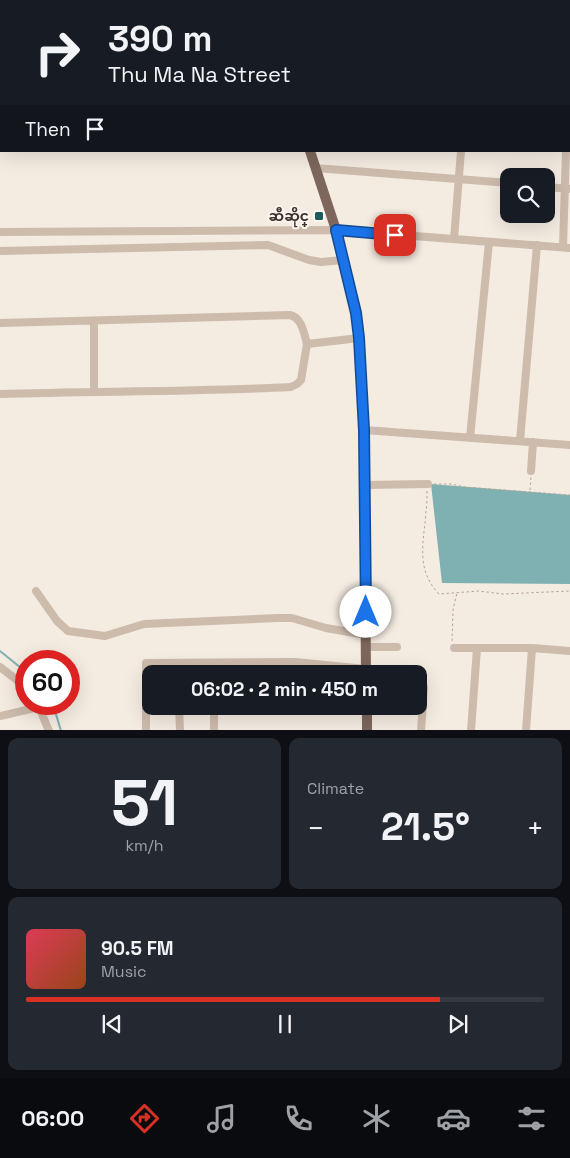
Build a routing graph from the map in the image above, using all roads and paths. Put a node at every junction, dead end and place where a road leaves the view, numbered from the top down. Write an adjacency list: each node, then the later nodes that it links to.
1 (310, 152): 4 (main road)
2 (461, 152): 5 (street)
3 (566, 152): 7 (street)
4 (315, 168): 5 (street); 8 (main road)
5 (458, 178): 6 (street); 10 (street)
6 (500, 182)
7 (567, 188): 13 (street)
8 (336, 230): 9 (street); 10 (street); 15 (main road)
9 (0, 232)
10 (454, 239): 11 (street)
11 (489, 242): 12 (street); 23 (street)
12 (537, 245): 13 (street); 24 (street)
13 (566, 247)
14 (0, 251): 15 (street)
15 (343, 260): 18 (main road)
16 (94, 321): 17 (street); 19 (street); 20 (street)
17 (0, 323)
18 (359, 338): 19 (street); 22 (main road)
19 (307, 344): 20 (street)
20 (94, 391): 21 (street)
21 (0, 394)
22 (364, 430): 23 (street); 29 (main road)
23 (470, 438): 24 (street)
24 (520, 441): 25 (street)
25 (533, 442): 26 (street); 27 (street)
26 (570, 445)
27 (531, 471): 30 (path)
28 (428, 484): 29 (street); 30 (path); 34 (path)
29 (365, 485): 35 (main road)
30 (530, 492): 31 (path)
31 (570, 495)
32 (36, 591): 35 (street)
33 (570, 591): 34 (path)
34 (457, 592): 38 (path)
35 (366, 636): 36 (main road)
36 (366, 647): 37 (street); 45 (main road)
37 (397, 647)
38 (454, 648): 39 (street)
39 (477, 648): 40 (street); 61 (street)
40 (532, 648): 41 (street); 62 (street)
41 (570, 650)
42 (178, 663): 43 (street); 56 (street)
43 (213, 663): 44 (street)
44 (319, 665)
45 (366, 665)
46 (0, 667): 47 (street)
47 (15, 679)
48 (15, 712): 54 (street)
49 (42, 715): 55 (street)
50 (179, 715): 57 (street)
51 (214, 715): 58 (street)
52 (367, 715): 59 (main road)
53 (422, 715): 60 (street)
54 (0, 716)
55 (49, 730)
56 (146, 730)
57 (180, 730)
58 (214, 730)
59 (367, 730)
60 (421, 730)
61 (471, 730)
62 (526, 730)

